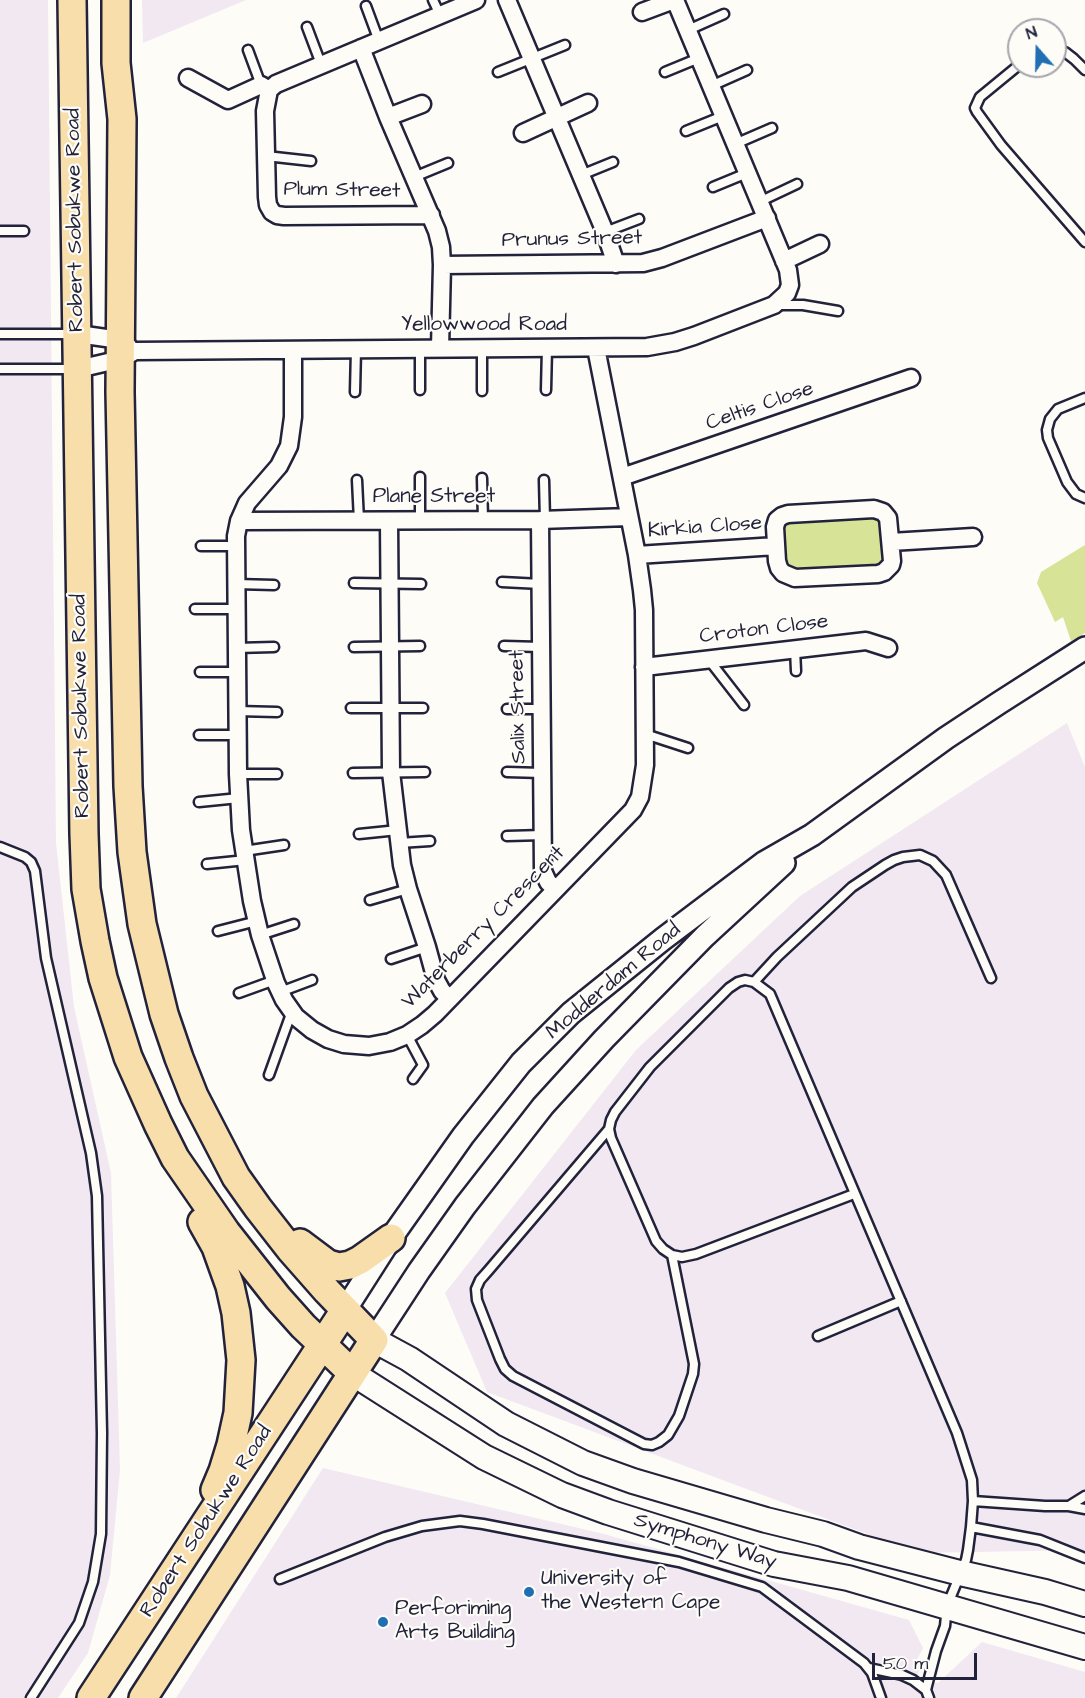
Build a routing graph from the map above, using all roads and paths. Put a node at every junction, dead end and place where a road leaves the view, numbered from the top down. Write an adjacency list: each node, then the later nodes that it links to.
1 (72, 0): 61 (main road, Robert Sobukwe Road)
2 (116, 0): 68 (main road, Robert Sobukwe Road)
3 (476, 0): 7 (street)
4 (507, 0): 17 (street)
5 (675, 0): 8 (street); 11 (street)
6 (366, 6): 12 (lane)
7 (436, 8): 12 (street)
8 (642, 12)
9 (724, 14): 11 (lane)
10 (307, 27): 19 (lane)
11 (687, 30): 18 (street)
12 (379, 41): 14 (street)
13 (565, 45): 17 (lane)
14 (361, 48): 19 (street); 31 (street)
15 (248, 50): 27 (lane, Plum Street)
16 (1067, 54): 21 (lane)
17 (532, 58): 22 (lane); 32 (street)
18 (699, 58): 23 (lane); 26 (street)
19 (321, 64): 27 (street)
20 (747, 70): 26 (lane)
21 (1085, 70)
22 (498, 72)
23 (664, 72)
24 (1007, 75): 53 (lane)
25 (188, 78): 27 (street)
26 (711, 86): 30 (street)
27 (265, 87): 37 (street, Plum Street)
28 (588, 103): 32 (street)
29 (422, 104): 31 (street)
30 (723, 116): 34 (lane); 36 (street)
31 (388, 117): 43 (street)
32 (557, 117): 35 (street); 42 (street)
33 (772, 128): 36 (lane)
34 (686, 131)
35 (523, 133)
36 (735, 144): 41 (street)
37 (266, 156): 38 (lane, Plum Street); 47 (street, Plum Street)
38 (311, 161)
39 (613, 162): 42 (lane)
40 (448, 163): 43 (lane)
41 (747, 173): 45 (lane); 46 (street)
42 (581, 175): 52 (street)
43 (414, 177): 47 (street)
44 (797, 184): 46 (lane)
45 (714, 188)
46 (759, 202): 48 (street)
47 (431, 215): 57 (street)
48 (766, 218): 55 (street); 56 (street, Prunus Street)
49 (639, 219): 52 (lane)
50 (0, 231): 51 (lane)
51 (24, 231)
52 (604, 232): 56 (street)
53 (1085, 242)
54 (820, 244): 55 (street)
55 (784, 261): 58 (street)
56 (616, 264): 57 (street, Prunus Street)
57 (442, 265): 63 (street)
58 (774, 305): 59 (lane); 66 (street, Yellowwood Road)
59 (838, 311)
60 (0, 334): 61 (lane)
61 (78, 334): 68 (street, Yellowwood Road); 71 (main road, Robert Sobukwe Road)
62 (420, 348): 63 (street, Yellowwood Road); 67 (street, Yellowwood Road); 73 (lane)
63 (440, 348): 64 (street, Yellowwood Road)
64 (482, 348): 65 (street, Yellowwood Road); 75 (lane)
65 (547, 348): 66 (street, Yellowwood Road); 74 (lane)
66 (596, 348): 79 (street, Waterberry Crescent)
67 (357, 349): 69 (street, Yellowwood Road); 76 (lane)
68 (125, 350): 69 (street, Yellowwood Road); 71 (street, Yellowwood Road); 173 (main road, Robert Sobukwe Road)
69 (293, 350): 89 (street, Waterberry Crescent)
70 (0, 369): 71 (lane)
71 (78, 369): 171 (main road, Robert Sobukwe Road)
72 (911, 378): 79 (street, Celtis Close)
73 (420, 390)
74 (546, 390)
75 (482, 391)
76 (355, 392)
77 (1085, 398): 83 (lane)
78 (420, 477): 86 (lane)
79 (622, 477): 84 (street, Waterberry Crescent)
80 (482, 478): 87 (lane)
81 (357, 480): 85 (lane)
82 (544, 480): 88 (lane)
83 (1085, 498)
84 (629, 517): 88 (street, Plane Street); 96 (street, Waterberry Crescent)
85 (358, 520): 89 (street, Plane Street); 90 (street, Plane Street)
86 (420, 520): 87 (street, Plane Street); 90 (street, Plane Street)
87 (483, 520): 88 (street, Plane Street)
88 (543, 520): 102 (street, Salix Street)
89 (238, 521): 94 (street, Waterberry Crescent)
90 (389, 521): 99 (street)
91 (973, 537): 92 (street)
92 (891, 542): 95 (street, Kirkia Close); 95 (street, Kirkia Close)
93 (201, 546): 94 (lane)
94 (235, 546): 100 (street, Waterberry Crescent)
95 (776, 546): 96 (street, Kirkia Close)
96 (637, 555): 117 (street, Waterberry Crescent)
97 (502, 582): 102 (lane)
98 (354, 583): 99 (lane)
99 (390, 583): 101 (lane); 106 (street)
100 (236, 584): 103 (lane); 105 (street, Waterberry Crescent)
101 (420, 584)
102 (541, 584): 111 (street, Salix Street)
103 (274, 585)
104 (195, 609): 105 (lane)
105 (236, 609): 112 (street, Waterberry Crescent)
106 (390, 646): 107 (lane); 110 (lane); 124 (street)
107 (420, 646)
108 (504, 646): 111 (lane)
109 (274, 647): 112 (lane)
110 (354, 647)
111 (541, 647): 126 (street, Salix Street)
112 (236, 648): 120 (street, Waterberry Crescent)
113 (888, 648): 114 (street, Croton Close)
114 (795, 649): 116 (street, Croton Close); 118 (lane)
115 (1080, 651): 144 (street, Modderdam Road)
116 (708, 659): 117 (street, Croton Close); 121 (lane)
117 (644, 667): 129 (street, Waterberry Crescent)
118 (796, 671)
119 (200, 672): 120 (lane)
120 (237, 672): 127 (street, Waterberry Crescent)
121 (744, 705)
122 (351, 708): 124 (lane)
123 (423, 708): 124 (lane)
124 (390, 709): 133 (street)
125 (507, 709): 126 (lane)
126 (542, 709): 137 (street, Salix Street)
127 (237, 711): 128 (lane); 131 (street, Waterberry Crescent)
128 (277, 712)
129 (645, 734): 132 (lane); 153 (street, Waterberry Crescent)
130 (199, 735): 131 (lane)
131 (237, 735): 138 (street, Waterberry Crescent)
132 (688, 748)
133 (391, 772): 134 (lane); 136 (lane); 146 (street)
134 (425, 772)
135 (507, 772): 137 (lane)
136 (353, 773)
137 (542, 773): 143 (street, Salix Street)
138 (238, 774): 139 (lane); 140 (street, Waterberry Crescent)
139 (277, 774)
140 (239, 798): 141 (lane); 150 (street, Waterberry Crescent)
141 (199, 802)
142 (359, 834): 146 (lane)
143 (543, 835): 145 (lane); 153 (street, Salix Street)
144 (812, 835): 174 (street, Modderdam Road); 179 (street, Modderdam Road)
145 (507, 836)
146 (398, 837): 147 (lane); 152 (street)
147 (430, 841)
148 (284, 845): 150 (lane)
149 (0, 847): 197 (lane)
150 (245, 856): 151 (lane); 156 (street, Waterberry Crescent)
151 (207, 864)
152 (408, 889): 154 (lane); 158 (street)
153 (555, 889): 165 (street, Waterberry Crescent)
154 (370, 900)
155 (294, 924): 156 (lane)
156 (258, 928): 157 (lane); 163 (street, Waterberry Crescent)
157 (218, 931)
158 (427, 947): 159 (lane); 165 (street)
159 (391, 959)
160 (991, 978): 162 (lane)
161 (312, 980): 163 (lane)
162 (754, 982): 170 (lane); 172 (lane)
163 (277, 986): 164 (lane); 166 (street, Waterberry Crescent)
164 (239, 993)
165 (449, 998): 167 (street, Waterberry Crescent)
166 (292, 1011): 167 (street, Waterberry Crescent); 168 (lane)
167 (407, 1035): 169 (lane)
168 (269, 1075)
169 (413, 1079)
170 (609, 1129): 175 (lane); 175 (lane)
171 (175, 1158): 180 (main road, Robert Sobukwe Road); 187 (main road)
172 (854, 1194): 175 (lane); 176 (lane)
173 (258, 1208): 174 (main road); 177 (main road, Robert Sobukwe Road)
174 (391, 1238): 177 (street, Modderdam Road)
175 (672, 1255)
176 (901, 1301): 178 (lane); 183 (lane)
177 (345, 1310): 179 (main road, Robert Sobukwe Road); 180 (main road, Robert Sobukwe Road)
178 (818, 1335)
179 (374, 1340): 181 (main road, Robert Sobukwe Road); 189 (main road, Symphony Way)
180 (323, 1345): 181 (main road, Robert Sobukwe Road); 187 (main road, Robert Sobukwe Road)
181 (352, 1372): 192 (main road, Symphony Way); 198 (main road, Robert Sobukwe Road)
182 (1085, 1496): 184 (lane)
183 (973, 1501): 184 (lane); 186 (lane)
184 (1069, 1506): 185 (lane)
185 (1085, 1509)
186 (972, 1527): 188 (lane); 189 (lane)
187 (186, 1555): 196 (main road, Robert Sobukwe Road)
188 (1085, 1558)
189 (960, 1573): 191 (main road, Symphony Way); 192 (lane)
190 (280, 1579): 194 (lane)
191 (1085, 1604)
192 (947, 1606): 193 (main road, Symphony Way); 195 (lane)
193 (1085, 1647)
194 (869, 1668): 195 (lane); 199 (lane)
195 (928, 1694)
196 (96, 1696)
197 (31, 1698)
198 (143, 1698)
199 (880, 1698)

